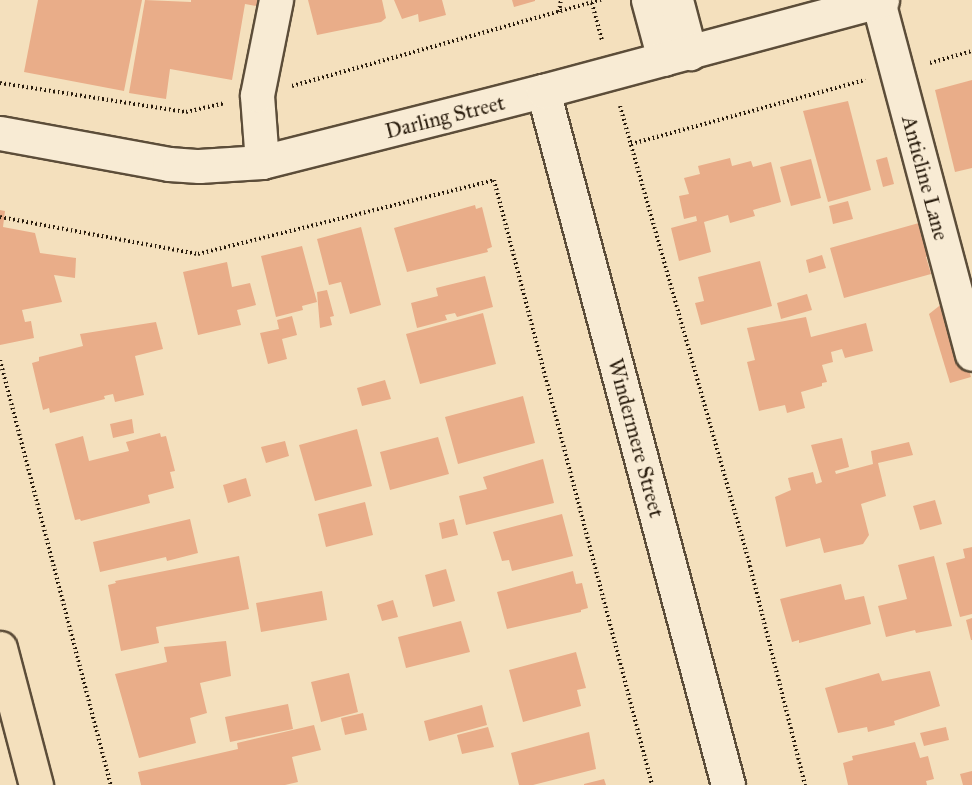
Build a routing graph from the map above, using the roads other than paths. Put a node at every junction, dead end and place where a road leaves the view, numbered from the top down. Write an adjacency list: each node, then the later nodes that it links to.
1 (276, 0): 8 (street)
2 (648, 0): 5 (street)
3 (676, 0): 5 (street)
4 (880, 1): 5 (street, Darling Street); 9 (street, Anticline Lane)
5 (677, 56): 6 (street, Darling Street)
6 (543, 91): 8 (street, Darling Street); 12 (street, Windermere Street)
7 (0, 133): 8 (street, Darling Street)
8 (262, 162)
9 (972, 354)
10 (0, 648): 11 (main road)
11 (36, 785)
12 (728, 785)

